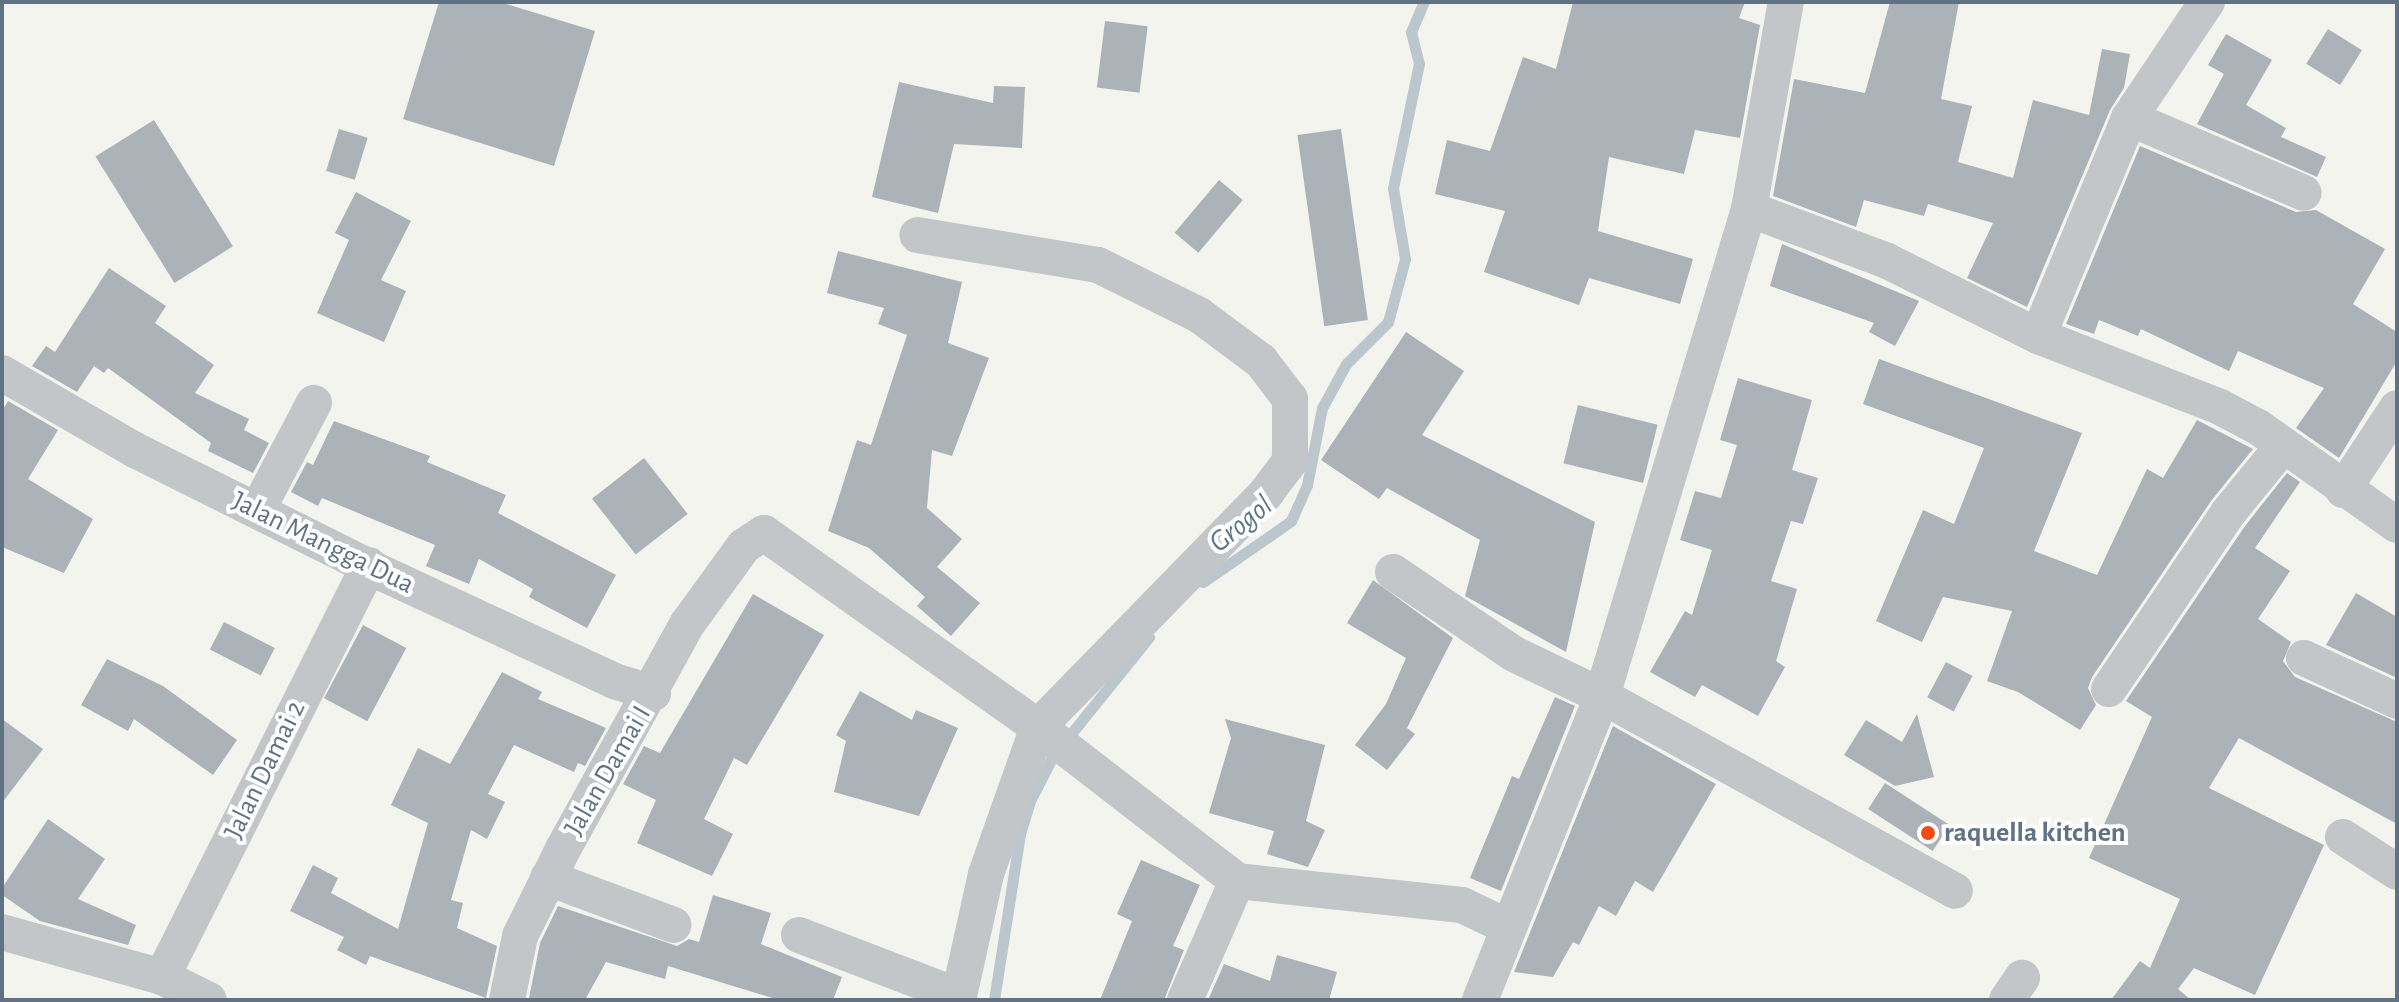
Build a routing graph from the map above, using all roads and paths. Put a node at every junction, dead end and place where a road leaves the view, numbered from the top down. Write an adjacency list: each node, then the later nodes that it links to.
1 (1786, 2): 5 (street)
2 (2207, 2): 3 (street)
3 (2129, 118): 4 (street); 7 (street)
4 (2304, 193)
5 (1749, 209): 7 (street); 20 (street)
6 (917, 235): 22 (street)
7 (2038, 336): 11 (street)
8 (2, 373): 13 (street, Jalan Mangga Dua)
9 (314, 403): 13 (street)
10 (2397, 408): 12 (street)
11 (2282, 447): 12 (street); 18 (street)
12 (2343, 490): 14 (street)
13 (258, 509): 15 (street, Jalan Mangga Dua)
14 (2397, 525)
15 (369, 565): 19 (street, Jalan Mangga Dua); 32 (street, Jalan Damai 2)
16 (1393, 572): 20 (street)
17 (2304, 658): 21 (street)
18 (2109, 689)
19 (653, 693): 22 (street, Jalan Damai I); 24 (street, Jalan Damai I)
20 (1602, 696): 27 (street); 29 (street)
21 (2397, 701)
22 (1045, 734): 26 (street); 33 (street)
23 (2343, 837): 25 (street)
24 (556, 864): 28 (street); 35 (street, Jalan Damai I)
25 (2397, 872)
26 (1237, 881): 29 (street); 36 (street)
27 (1955, 891)
28 (674, 925)
29 (1508, 927): 37 (street)
30 (2, 932): 32 (street)
31 (799, 935): 33 (street)
32 (162, 977): 34 (street)
33 (959, 998)
34 (209, 1000)
35 (507, 1000)
36 (1185, 1000)
37 (1480, 1000)

